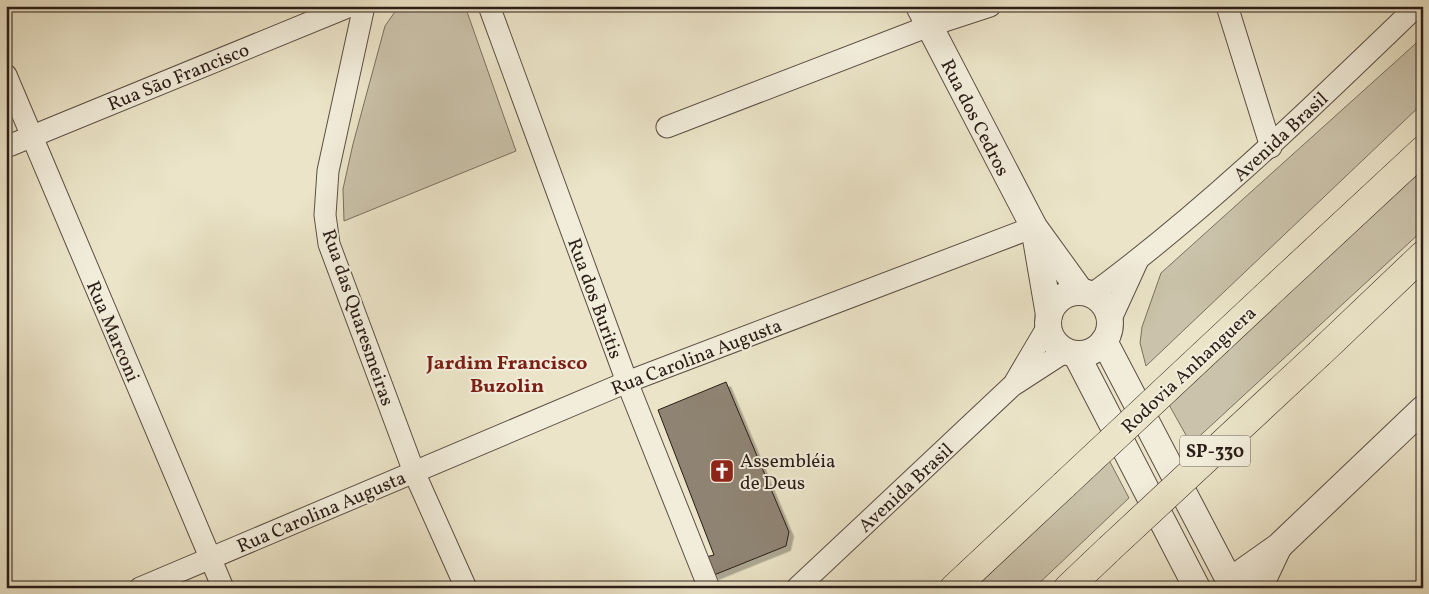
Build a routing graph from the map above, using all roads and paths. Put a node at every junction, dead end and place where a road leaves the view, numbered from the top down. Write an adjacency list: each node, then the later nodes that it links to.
1 (350, 6): 10 (street, Rua São Francisco)
2 (364, 6): 24 (street, Rua das Quaresmeiras)
3 (489, 6): 21 (street, Rua dos Buritis)
4 (990, 6): 7 (street)
5 (1227, 6): 12 (street)
6 (1417, 6): 12 (street, Avenida Brasil)
7 (924, 16): 9 (street); 14 (street, Rua dos Cedros)
8 (6, 75): 10 (street, Rua Marconi)
9 (667, 127)
10 (32, 136): 11 (street, Rua São Francisco); 26 (street, Rua Marconi)
11 (6, 147)
12 (1271, 147): 16 (street, Avenida Brasil)
13 (1423, 150): 33 (highway, Rodovia Anhanguera, bridge)
14 (1034, 227): 17 (street, Rua dos Cedros); 18 (street, Rua dos Cedros); 21 (street, Rua Carolina Augusta)
15 (1423, 255): 34 (highway, SP-330, bridge)
16 (1138, 260): 17 (street, Avenida Brasil); 19 (street, Avenida Brasil)
17 (1086, 294): 18 (street); 19 (street)
18 (1049, 321): 20 (street); 22 (street, Avenida Brasil)
19 (1107, 331): 20 (street); 27 (street)
20 (1071, 353): 22 (street, Avenida Brasil); 35 (street)
21 (627, 382): 24 (street, Rua Carolina Augusta); 31 (street, Rua dos Buritis)
22 (1012, 386): 32 (street, Avenida Brasil)
23 (1423, 409): 25 (street)
24 (414, 472): 26 (street, Rua Carolina Augusta); 30 (street, Rua das Quaresmeiras)
25 (1278, 547): 27 (street); 36 (street)
26 (210, 558): 28 (street, Rua Carolina Augusta); 29 (street, Rua Marconi)
27 (1229, 582)
28 (140, 588)
29 (223, 588)
30 (466, 588)
31 (709, 588)
32 (797, 588)
33 (954, 588)
34 (1068, 588)
35 (1197, 588)
36 (1259, 588)

